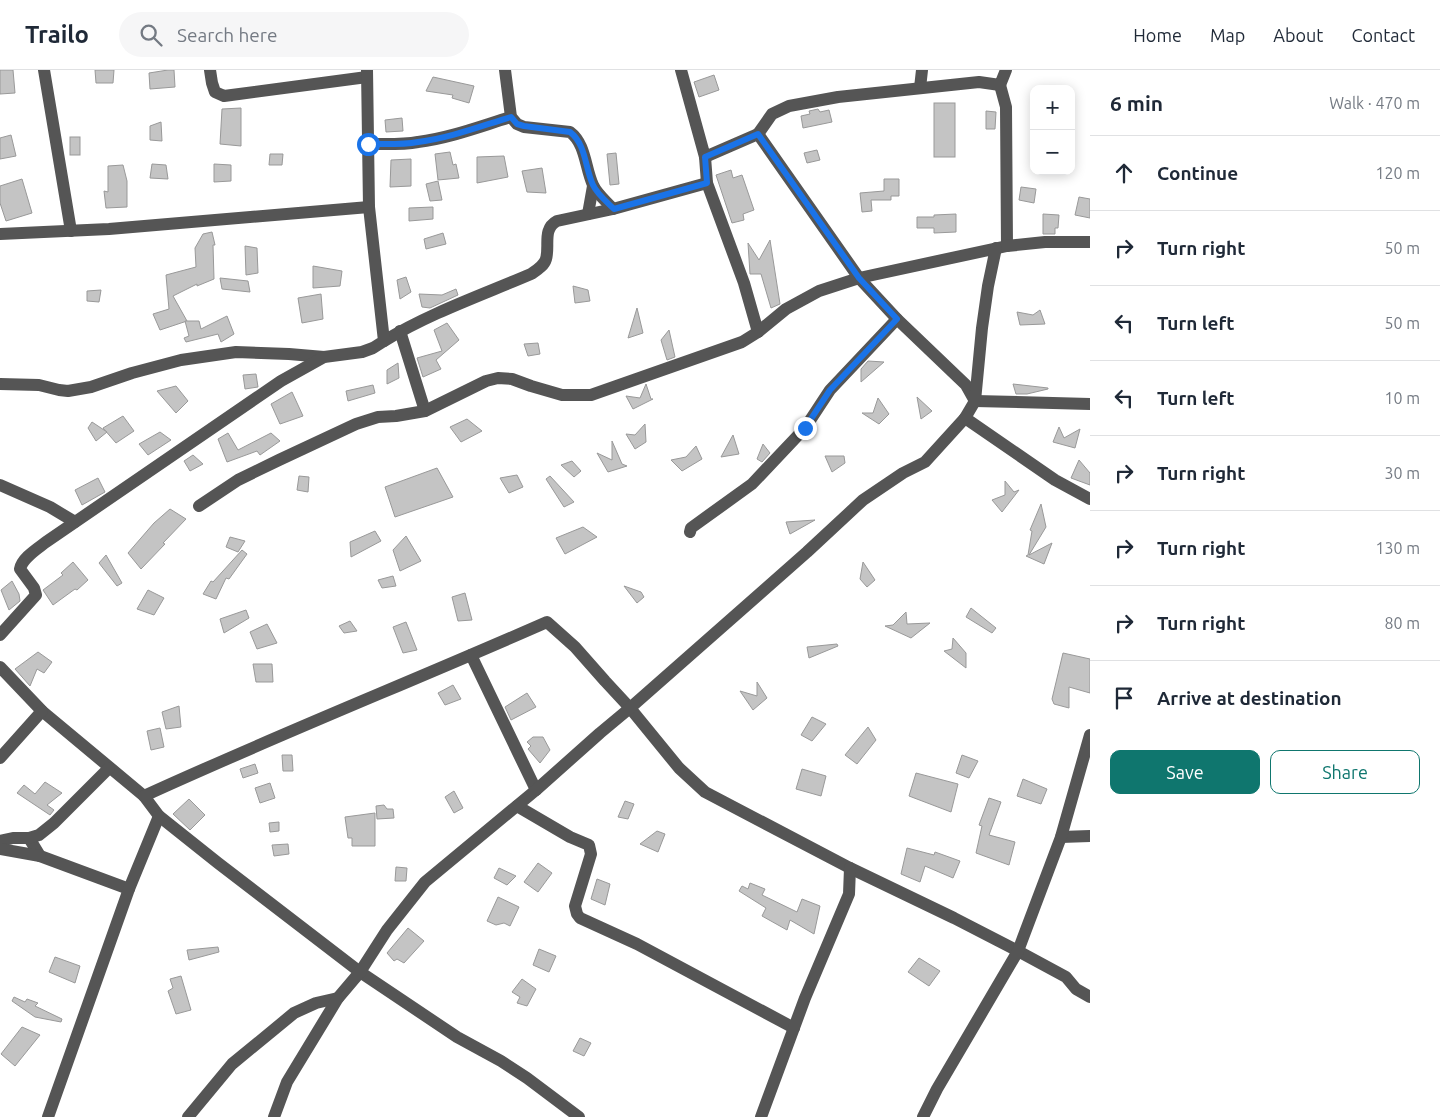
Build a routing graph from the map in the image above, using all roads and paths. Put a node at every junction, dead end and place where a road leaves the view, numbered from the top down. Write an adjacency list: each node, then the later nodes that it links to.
1 (44, 70): 19 (street)
2 (210, 70): 7 (street)
3 (505, 70): 10 (street)
4 (681, 70): 13 (street)
5 (922, 70): 9 (street)
6 (1006, 70): 8 (street)
7 (367, 73): 12 (street)
8 (1000, 85): 9 (street); 22 (street)
9 (920, 88): 11 (street)
10 (511, 117): 12 (street); 15 (street)
11 (758, 134): 13 (street); 23 (street)
12 (368, 144): 16 (street)
13 (705, 157): 14 (street)
14 (707, 183): 17 (street); 26 (street)
15 (593, 186): 17 (street); 18 (street)
16 (369, 207): 19 (street); 27 (street)
17 (614, 209): 18 (street)
18 (588, 214): 25 (street)
19 (71, 231): 20 (street)
20 (0, 234)
21 (1090, 242): 22 (street)
22 (1002, 247): 23 (street); 30 (street)
23 (859, 278): 24 (street); 26 (street)
24 (897, 319): 30 (street); 38 (street)
25 (400, 332): 27 (street); 32 (street)
26 (758, 332): 32 (street)
27 (384, 340): 28 (street)
28 (324, 357): 29 (street); 37 (street)
29 (0, 384)
30 (975, 401): 31 (street); 33 (street)
31 (1090, 404)
32 (425, 411): 36 (street)
33 (965, 418): 35 (street); 42 (street)
34 (0, 485): 37 (street)
35 (1090, 499)
36 (199, 506)
37 (75, 522): 39 (street)
38 (690, 532)
39 (0, 635)
40 (471, 656): 42 (street); 47 (street); 48 (street)
41 (0, 667): 43 (street)
42 (630, 708): 47 (street); 57 (street)
43 (42, 711): 45 (street); 46 (street)
44 (1090, 735): 52 (street)
45 (0, 758)
46 (109, 768): 48 (street); 53 (street)
47 (536, 790): 49 (street)
48 (144, 796): 50 (street)
49 (516, 806): 62 (street); 65 (street)
50 (159, 816): 59 (street); 62 (street)
51 (1090, 836): 52 (street)
52 (1062, 837): 61 (street)
53 (29, 838): 54 (street); 56 (street)
54 (0, 840)
55 (0, 849): 56 (street)
56 (40, 856): 59 (street)
57 (850, 868): 58 (street); 60 (street)
58 (868, 877): 60 (street); 61 (street)
59 (129, 889): 66 (street)
60 (849, 894): 65 (street)
61 (1018, 951): 63 (street); 71 (street)
62 (360, 972): 64 (street); 69 (street)
63 (1090, 996)
64 (338, 998): 67 (street); 68 (street)
65 (794, 1028): 70 (street)
66 (48, 1117)
67 (188, 1117)
68 (274, 1117)
69 (578, 1117)
70 (761, 1117)
71 (923, 1117)

